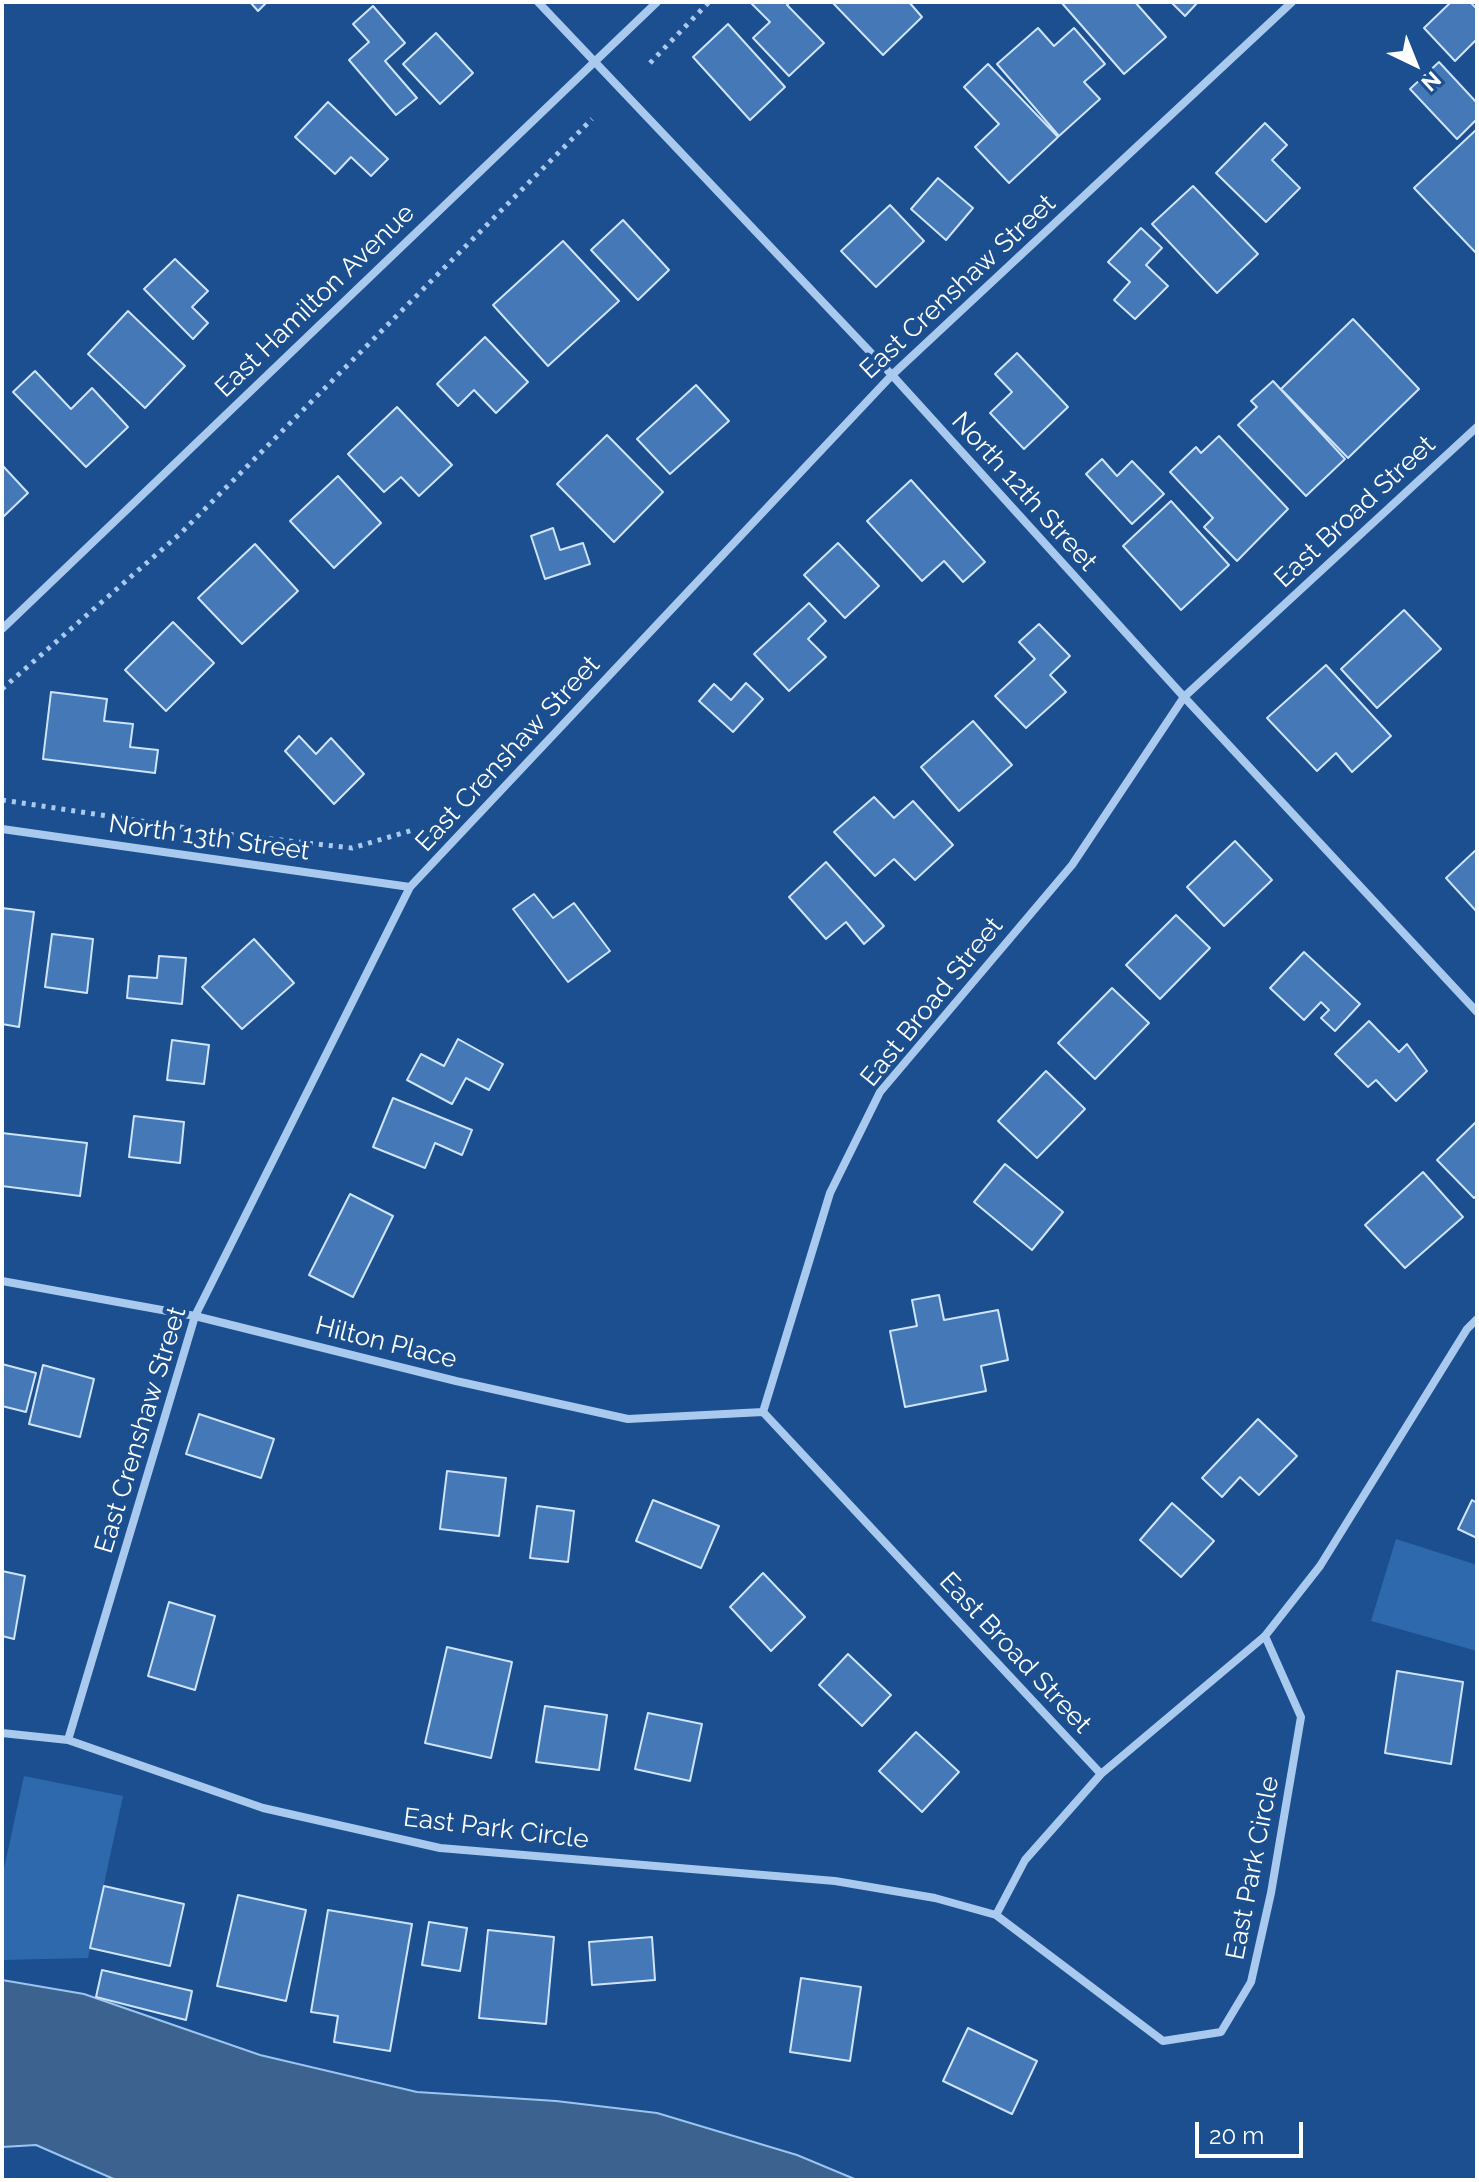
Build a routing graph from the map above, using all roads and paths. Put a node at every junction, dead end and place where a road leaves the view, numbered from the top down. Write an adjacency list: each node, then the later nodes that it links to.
1 (538, 2): 5 (street, North 12th Street)
2 (657, 2): 5 (street, East Hamilton Avenue)
3 (709, 2): 6 (path)
4 (1292, 2): 8 (street, East Crenshaw Street)
5 (596, 60): 8 (street, North 12th Street); 10 (street, East Hamilton Avenue)
6 (650, 63)
7 (592, 119): 11 (path)
8 (892, 375): 12 (street, North 12th Street); 16 (street, East Crenshaw Street)
9 (1477, 427): 12 (street, East Broad Street)
10 (2, 629)
11 (2, 689)
12 (1184, 697): 17 (street, North 12th Street); 21 (street, East Broad Street)
13 (2, 800): 15 (path)
14 (2, 829): 16 (street, North 13th Street)
15 (413, 830)
16 (410, 887): 19 (street, East Crenshaw Street)
17 (1477, 1012)
18 (2, 1281): 19 (street, Hilton Place)
19 (195, 1316): 21 (street, Hilton Place); 24 (street, East Crenshaw Street)
20 (1477, 1319): 22 (street)
21 (763, 1412): 25 (street, East Broad Street)
22 (1265, 1636): 25 (street); 26 (street, East Park Circle)
23 (2, 1733): 24 (street, East Park Circle)
24 (68, 1740): 26 (street, East Park Circle)
25 (1101, 1774): 26 (street)
26 (996, 1915)

